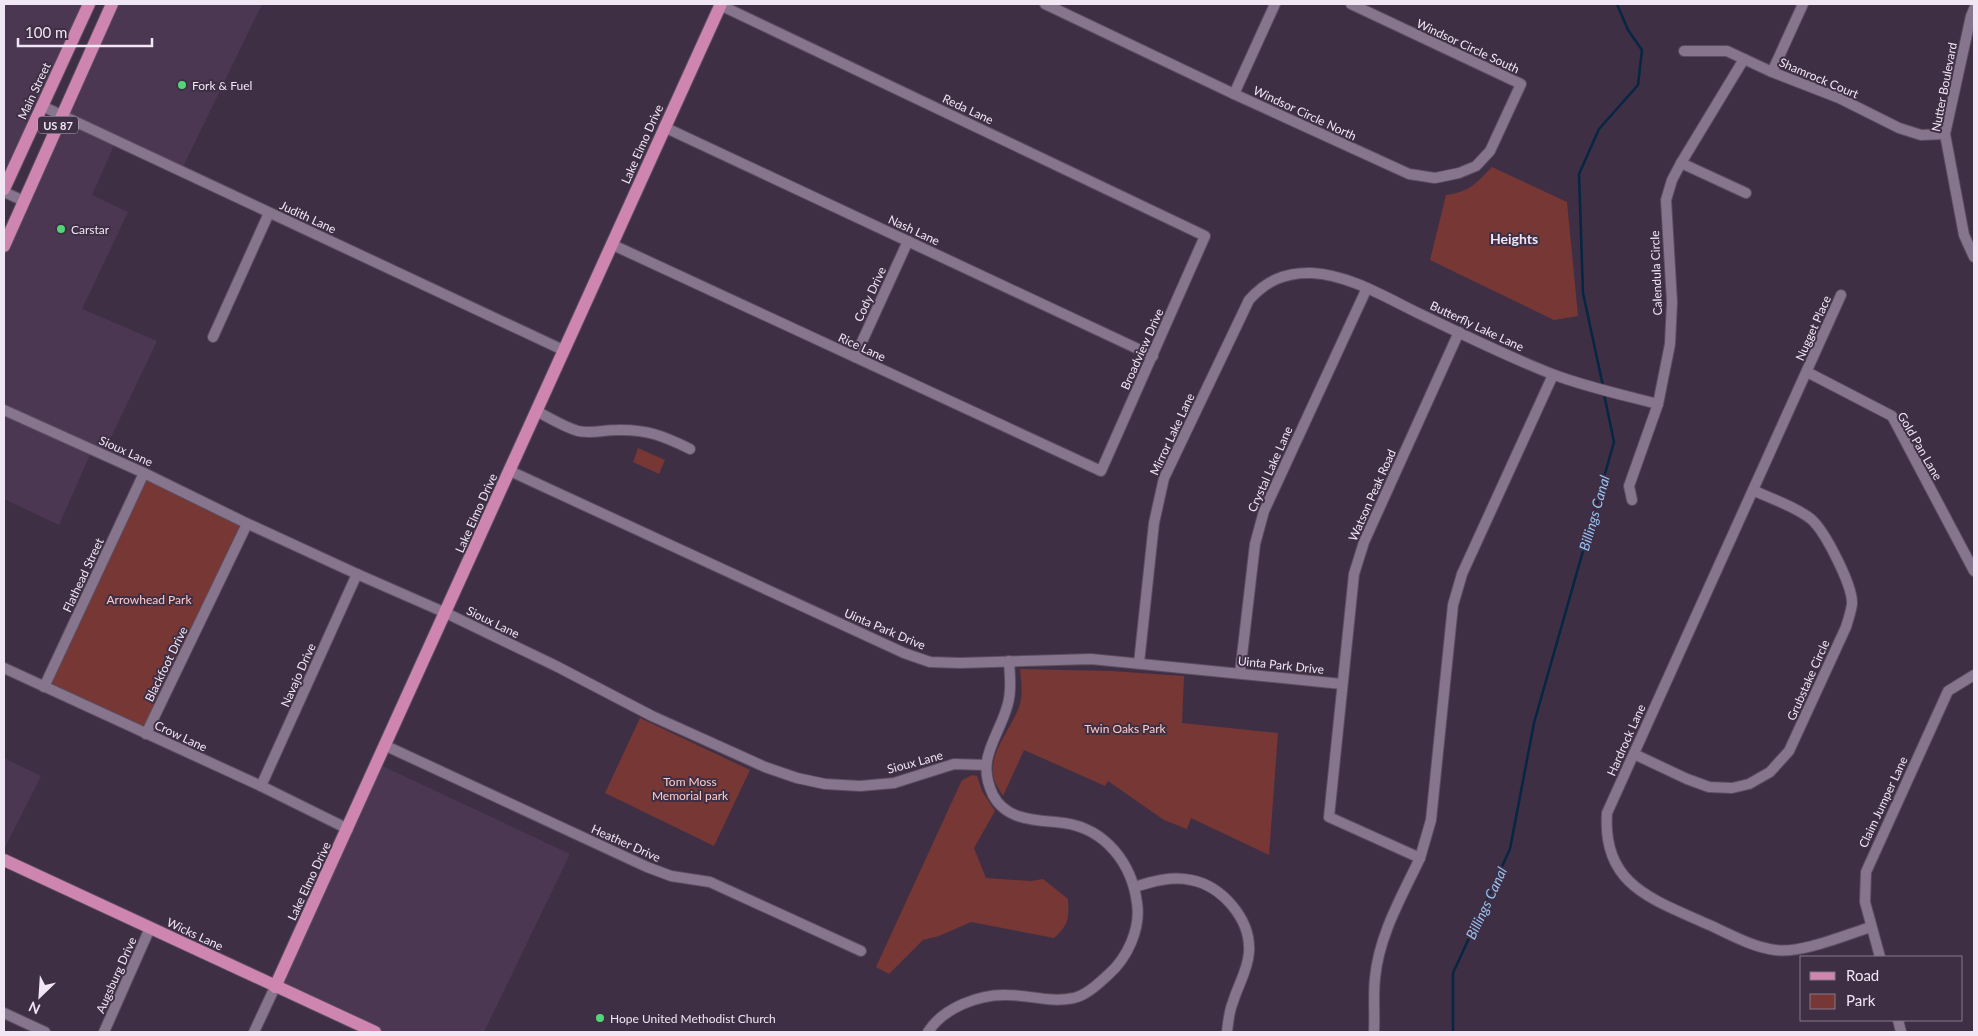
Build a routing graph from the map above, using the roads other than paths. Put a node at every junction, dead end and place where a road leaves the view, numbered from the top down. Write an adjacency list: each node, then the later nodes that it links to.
1 (89, 4): 14 (main road, Main Street / US 87)
2 (112, 4): 15 (main road, US 87)
3 (721, 4): 16 (main road, Lake Elmo Drive); 23 (street, Reda Lane)
4 (1044, 4): 13 (street, Windsor Circle North)
5 (1275, 4): 13 (street)
6 (1351, 4): 12 (street, Windsor Circle South)
7 (1803, 4): 11 (street)
8 (1973, 14): 17 (street, Nutter Boulevard)
9 (1684, 51): 10 (street, Shamrock Court)
10 (1744, 59): 11 (street, Shamrock Court); 18 (street, Calendula Circle)
11 (1772, 72): 17 (street, Shamrock Court)
12 (1520, 84): 13 (street, Windsor Circle North)
13 (1234, 94)
14 (42, 106): 15 (street, Judith Lane); 19 (main road, Main Street / US 87)
15 (62, 116): 21 (main road, US 87); 22 (street, Judith Lane)
16 (664, 127): 24 (street, Nash Lane); 25 (main road, Lake Elmo Drive)
17 (1945, 134): 27 (street, Nutter Boulevard)
18 (1681, 163): 20 (street); 38 (street, Calendula Circle)
19 (4, 190): 21 (street)
20 (1746, 193)
21 (24, 201): 26 (main road, US 87)
22 (269, 213): 32 (street); 33 (street, Judith Lane)
23 (1205, 236): 34 (street, Broadview Drive)
24 (908, 241): 34 (street, Nash Lane); 35 (street, Cody Drive)
25 (612, 245): 33 (main road, Lake Elmo Drive); 35 (street, Rice Lane)
26 (4, 246)
27 (1974, 257)
28 (1287, 274): 29 (street, Butterfly Lake Lane); 52 (street, Mirror Lake Lane)
29 (1367, 288): 31 (street, Butterfly Lake Lane); 54 (street, Crystal Lake Lane)
30 (1841, 295): 36 (street, Nugget Place)
31 (1459, 332): 37 (street, Butterfly Lake Lane); 56 (street, Watson Peak Road)
32 (213, 337)
33 (563, 350): 40 (main road, Lake Elmo Drive)
34 (1152, 356): 43 (street, Broadview Drive)
35 (855, 357): 43 (street, Rice Lane)
36 (1806, 372): 45 (street, Hardrock Lane); 48 (street, Gold Pan Lane)
37 (1553, 375): 38 (street, Butterfly Lake Lane); 64 (street)
38 (1658, 404): 46 (street, Calendula Circle)
39 (4, 410): 44 (street, Sioux Lane)
40 (536, 411): 41 (street); 42 (main road, Lake Elmo Drive)
41 (690, 449)
42 (510, 471): 50 (main road, Lake Elmo Drive); 51 (street, Uinta Park Drive)
43 (1101, 471)
44 (144, 473): 47 (street, Sioux Lane); 57 (street, Flathead Street)
45 (1753, 490): 60 (street, Hardrock Lane); 60 (street, Grubstake Circle)
46 (1632, 500)
47 (247, 524): 49 (street, Sioux Lane); 58 (street, Blackfoot Drive)
48 (1974, 570)
49 (357, 574): 50 (street, Sioux Lane); 62 (street, Navajo Drive)
50 (446, 613): 59 (main road, Lake Elmo Drive); 61 (street, Sioux Lane)
51 (1009, 661): 52 (street, Uinta Park Drive); 61 (street)
52 (1139, 663): 54 (street, Uinta Park Drive)
53 (4, 668): 57 (street, Crow Lane)
54 (1240, 673): 56 (street, Uinta Park Drive)
55 (1974, 675): 67 (street, Claim Jumper Lane)
56 (1342, 684): 64 (street, Watson Peak Road)
57 (44, 687): 58 (street, Crow Lane)
58 (146, 734): 62 (street, Crow Lane)
59 (384, 745): 63 (main road, Lake Elmo Drive); 69 (street, Heather Drive)
60 (1634, 754): 67 (street, Hardrock Lane)
61 (986, 765): 66 (street)
62 (261, 786): 63 (street, Crow Lane)
63 (348, 829): 71 (main road, Lake Elmo Drive)
64 (1420, 858): 79 (street)
65 (4, 860): 68 (main road, Wicks Lane)
66 (1135, 887): 77 (street); 78 (street)
67 (1871, 927): 70 (street, Claim Jumper Lane)
68 (150, 928): 71 (main road, Wicks Lane); 74 (street, Augsburg Drive)
69 (861, 950)
70 (1880, 956)
71 (275, 987): 75 (street, Lake Elmo Drive); 76 (main road, Wicks Lane)
72 (4, 1013): 73 (street)
73 (44, 1032)
74 (104, 1032)
75 (254, 1032)
76 (375, 1032)
77 (928, 1032)
78 (1228, 1032)
79 (1374, 1032)

